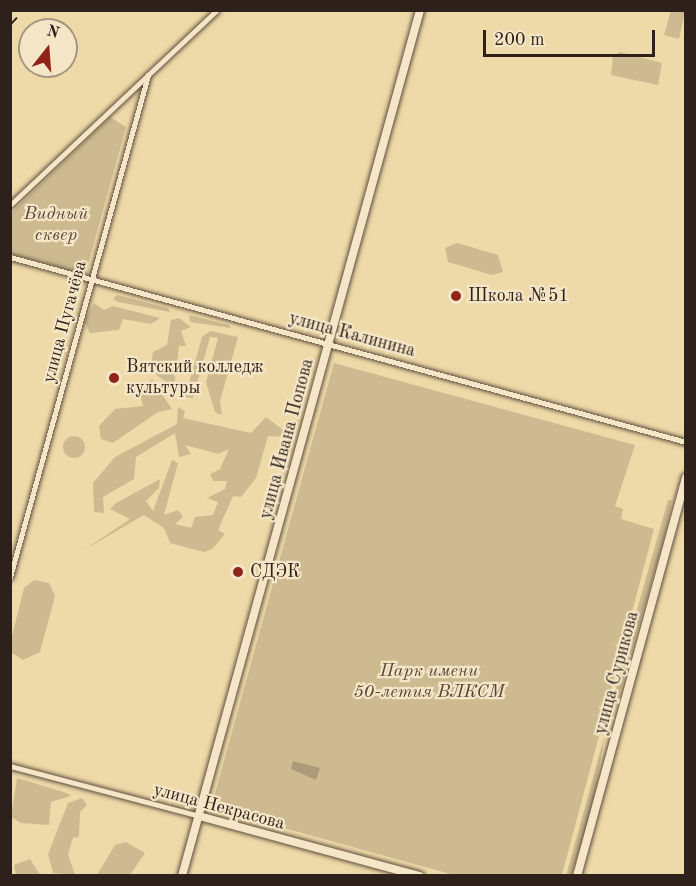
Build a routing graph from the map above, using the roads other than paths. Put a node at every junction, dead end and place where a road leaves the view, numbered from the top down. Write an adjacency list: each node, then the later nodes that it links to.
1 (217, 10): 3 (street)
2 (420, 10): 7 (main road, улица Ивана Попова)
3 (148, 75): 4 (street); 6 (street, улица Пугачёва)
4 (10, 205)
5 (10, 257): 6 (street, улица Калинина)
6 (92, 278): 7 (street, улица Калинина); 10 (street, улица Пугачёва)
7 (328, 344): 8 (street, улица Калинина); 12 (main road, улица Ивана Попова)
8 (686, 442)
9 (686, 478): 15 (main road, улица Сурикова)
10 (10, 577)
11 (10, 766): 12 (street, улица Некрасова)
12 (199, 816): 13 (main road, улица Ивана Попова); 14 (main road, улица Некрасова)
13 (182, 876)
14 (420, 876)
15 (577, 876)

